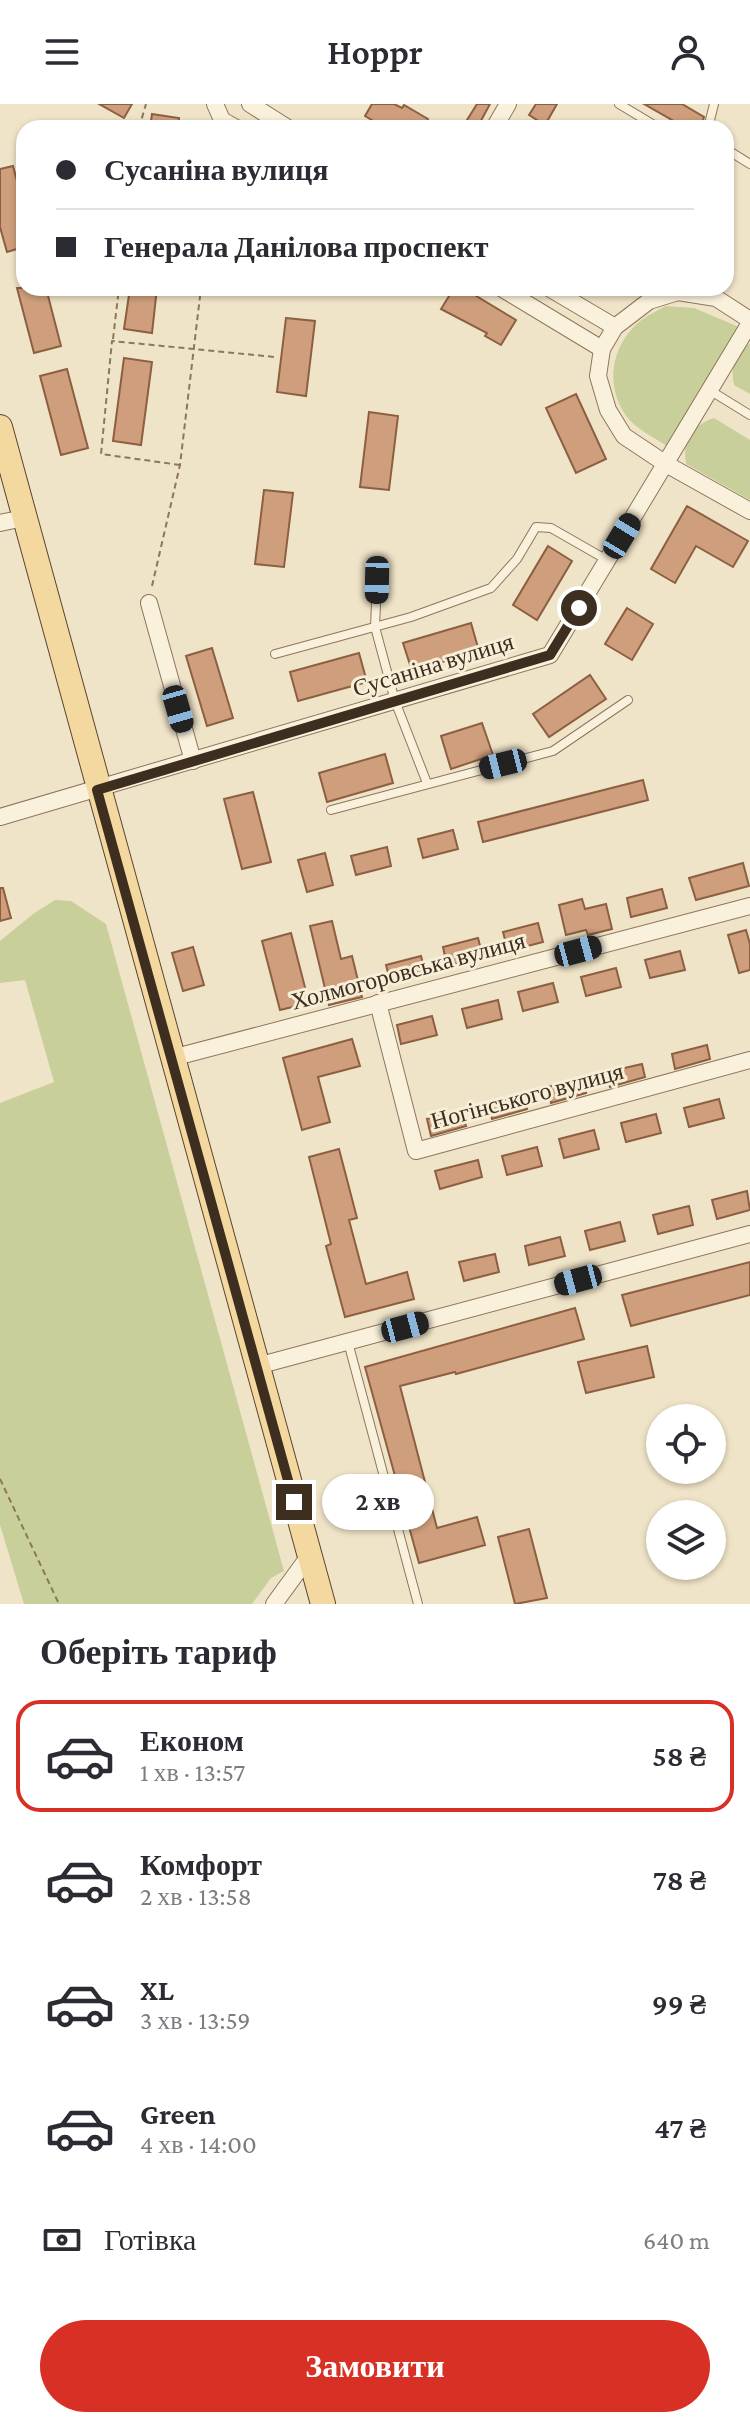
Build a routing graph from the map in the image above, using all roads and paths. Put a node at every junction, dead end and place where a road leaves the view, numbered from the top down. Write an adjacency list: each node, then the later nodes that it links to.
1 (250, 104): 3 (street)
2 (619, 104): 4 (lane)
3 (275, 120)
4 (646, 120)
5 (118, 296): 13 (path)
6 (200, 296): 14 (path)
7 (514, 296): 15 (street)
8 (563, 296): 12 (street)
9 (665, 296): 12 (street)
10 (703, 296): 11 (street)
11 (750, 322): 17 (street, Сусаніна вулиця)
12 (615, 327): 15 (street)
13 (112, 341): 14 (path); 21 (path)
14 (193, 347): 16 (path); 21 (path)
15 (602, 349): 20 (street)
16 (275, 357)
17 (711, 391): 18 (lane); 20 (street, Сусаніна вулиця)
18 (750, 415)
19 (0, 427): 23 (main road)
20 (666, 464): 22 (street); 25 (street, Сусаніна вулиця)
21 (180, 465): 27 (path)
22 (750, 511)
23 (24, 518): 24 (street); 34 (main road)
24 (0, 523)
25 (607, 561): 28 (lane); 31 (street, Сусаніна вулиця)
26 (377, 580): 28 (lane)
27 (149, 603): 32 (street)
28 (375, 627): 29 (lane); 31 (lane)
29 (275, 654)
30 (628, 700): 33 (lane)
31 (395, 701): 32 (street, Сусаніна вулиця); 33 (lane)
32 (193, 761): 34 (street, Сусаніна вулиця)
33 (427, 783): 35 (lane)
34 (97, 790): 36 (street, Сусаніна вулиця); 39 (main road)
35 (331, 810)
36 (0, 817)
37 (750, 906): 38 (street, Холмогоровська вулиця)
38 (378, 1003): 39 (street, Холмогоровська вулиця); 40 (street, Ногінського вулиця)
39 (172, 1058): 43 (main road)
40 (750, 1060)
41 (750, 1234): 42 (street)
42 (348, 1342): 43 (street); 49 (lane)
43 (257, 1366): 45 (main road)
44 (0, 1479): 46 (path)
45 (309, 1556): 47 (street); 48 (main road)
46 (59, 1604)
47 (274, 1604)
48 (323, 1604)
49 (418, 1604)

